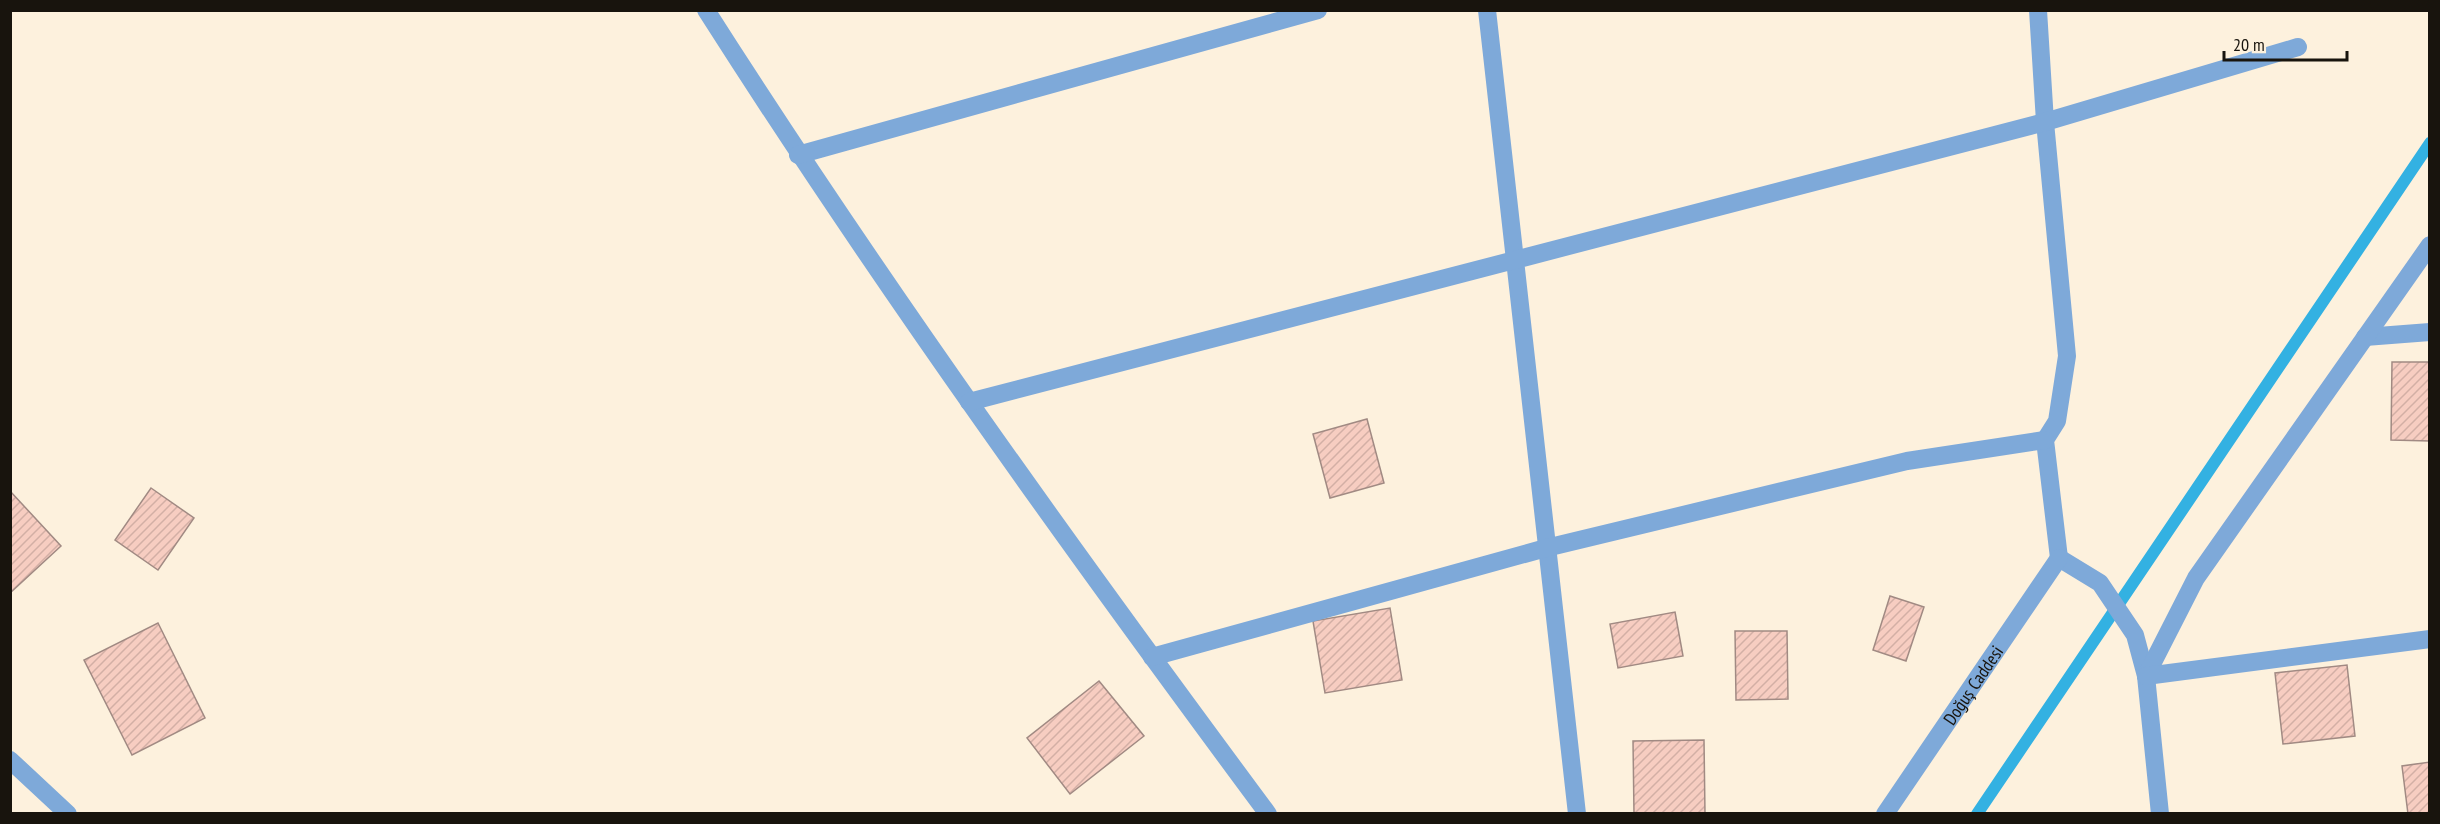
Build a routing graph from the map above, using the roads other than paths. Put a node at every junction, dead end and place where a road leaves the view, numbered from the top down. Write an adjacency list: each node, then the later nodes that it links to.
1 (706, 10): 7 (street)
2 (1318, 10): 7 (street)
3 (1487, 10): 9 (street)
4 (2038, 10): 6 (street)
5 (2298, 47): 6 (street)
6 (2045, 122): 9 (street); 13 (street)
7 (798, 155): 12 (street)
8 (2430, 245): 11 (street)
9 (1515, 260): 12 (street); 14 (street)
10 (2430, 332): 11 (street)
11 (2365, 337): 18 (street)
12 (969, 402): 17 (street)
13 (2045, 440): 14 (street); 15 (street)
14 (1546, 548): 17 (street); 22 (street)
15 (2059, 558): 18 (street); 23 (street, Doğuş Caddesi)
16 (2430, 639): 18 (street)
17 (1152, 657): 21 (street)
18 (2146, 676): 24 (street)
19 (10, 760): 20 (street)
20 (68, 813)
21 (1268, 813)
22 (1577, 813)
23 (1885, 813)
24 (2160, 813)

